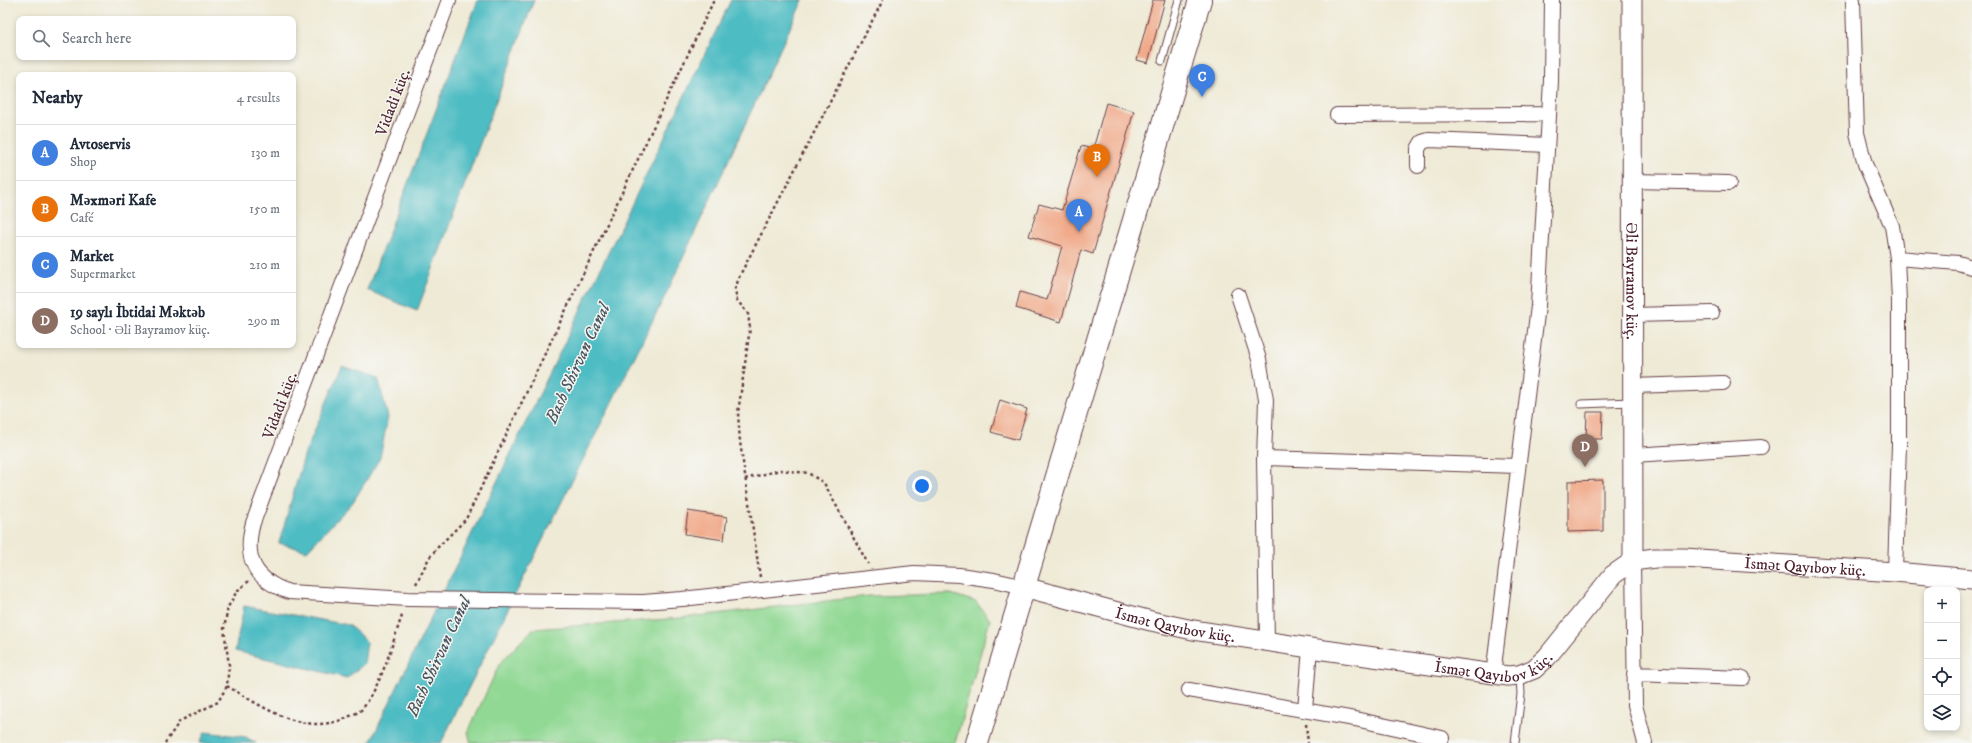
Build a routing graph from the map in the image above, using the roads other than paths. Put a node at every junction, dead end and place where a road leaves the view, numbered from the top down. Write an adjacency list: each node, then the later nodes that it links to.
1 (449, 0): 29 (street, Vidadi küç.)
2 (1179, 0): 7 (lane)
3 (1200, 0): 29 (main road)
4 (1552, 0): 8 (street)
5 (1632, 0): 12 (street, Əli Bayramov küç.)
6 (1853, 0): 14 (street)
7 (1162, 61)
8 (1549, 114): 9 (street); 10 (street)
9 (1337, 115)
10 (1547, 145): 11 (street); 25 (street)
11 (1418, 166)
12 (1632, 181): 13 (street); 18 (street, Əli Bayramov küç.)
13 (1729, 183)
14 (1897, 258): 15 (street); 27 (street)
15 (1972, 267)
16 (1238, 295): 24 (street)
17 (1712, 313): 18 (street)
18 (1632, 315): 20 (street, Əli Bayramov küç.)
19 (1723, 383): 20 (street)
20 (1632, 394): 21 (lane); 23 (street, Əli Bayramov küç.)
21 (1581, 404)
22 (1761, 447): 23 (street)
23 (1633, 455): 26 (street, Əli Bayramov küç.)
24 (1264, 458): 25 (street); 30 (street)
25 (1518, 466): 33 (street)
26 (1633, 561): 27 (street, İsmət Qayıbov küç.); 32 (street); 34 (street, İsmət Qayıbov küç.)
27 (1895, 572): 28 (street, İsmət Qayıbov küç.)
28 (1972, 579)
29 (1024, 587): 30 (street, İsmət Qayıbov küç.); 39 (main road)
30 (1267, 641): 31 (street, İsmət Qayıbov küç.)
31 (1310, 648): 33 (street, İsmət Qayıbov küç.); 37 (street)
32 (1634, 674): 35 (street); 41 (street)
33 (1493, 675): 34 (street, İsmət Qayıbov küç.)
34 (1520, 675): 40 (lane)
35 (1743, 678)
36 (1189, 690): 37 (street)
37 (1305, 710): 38 (street)
38 (1442, 738)
39 (977, 743)
40 (1516, 743)
41 (1645, 743)

